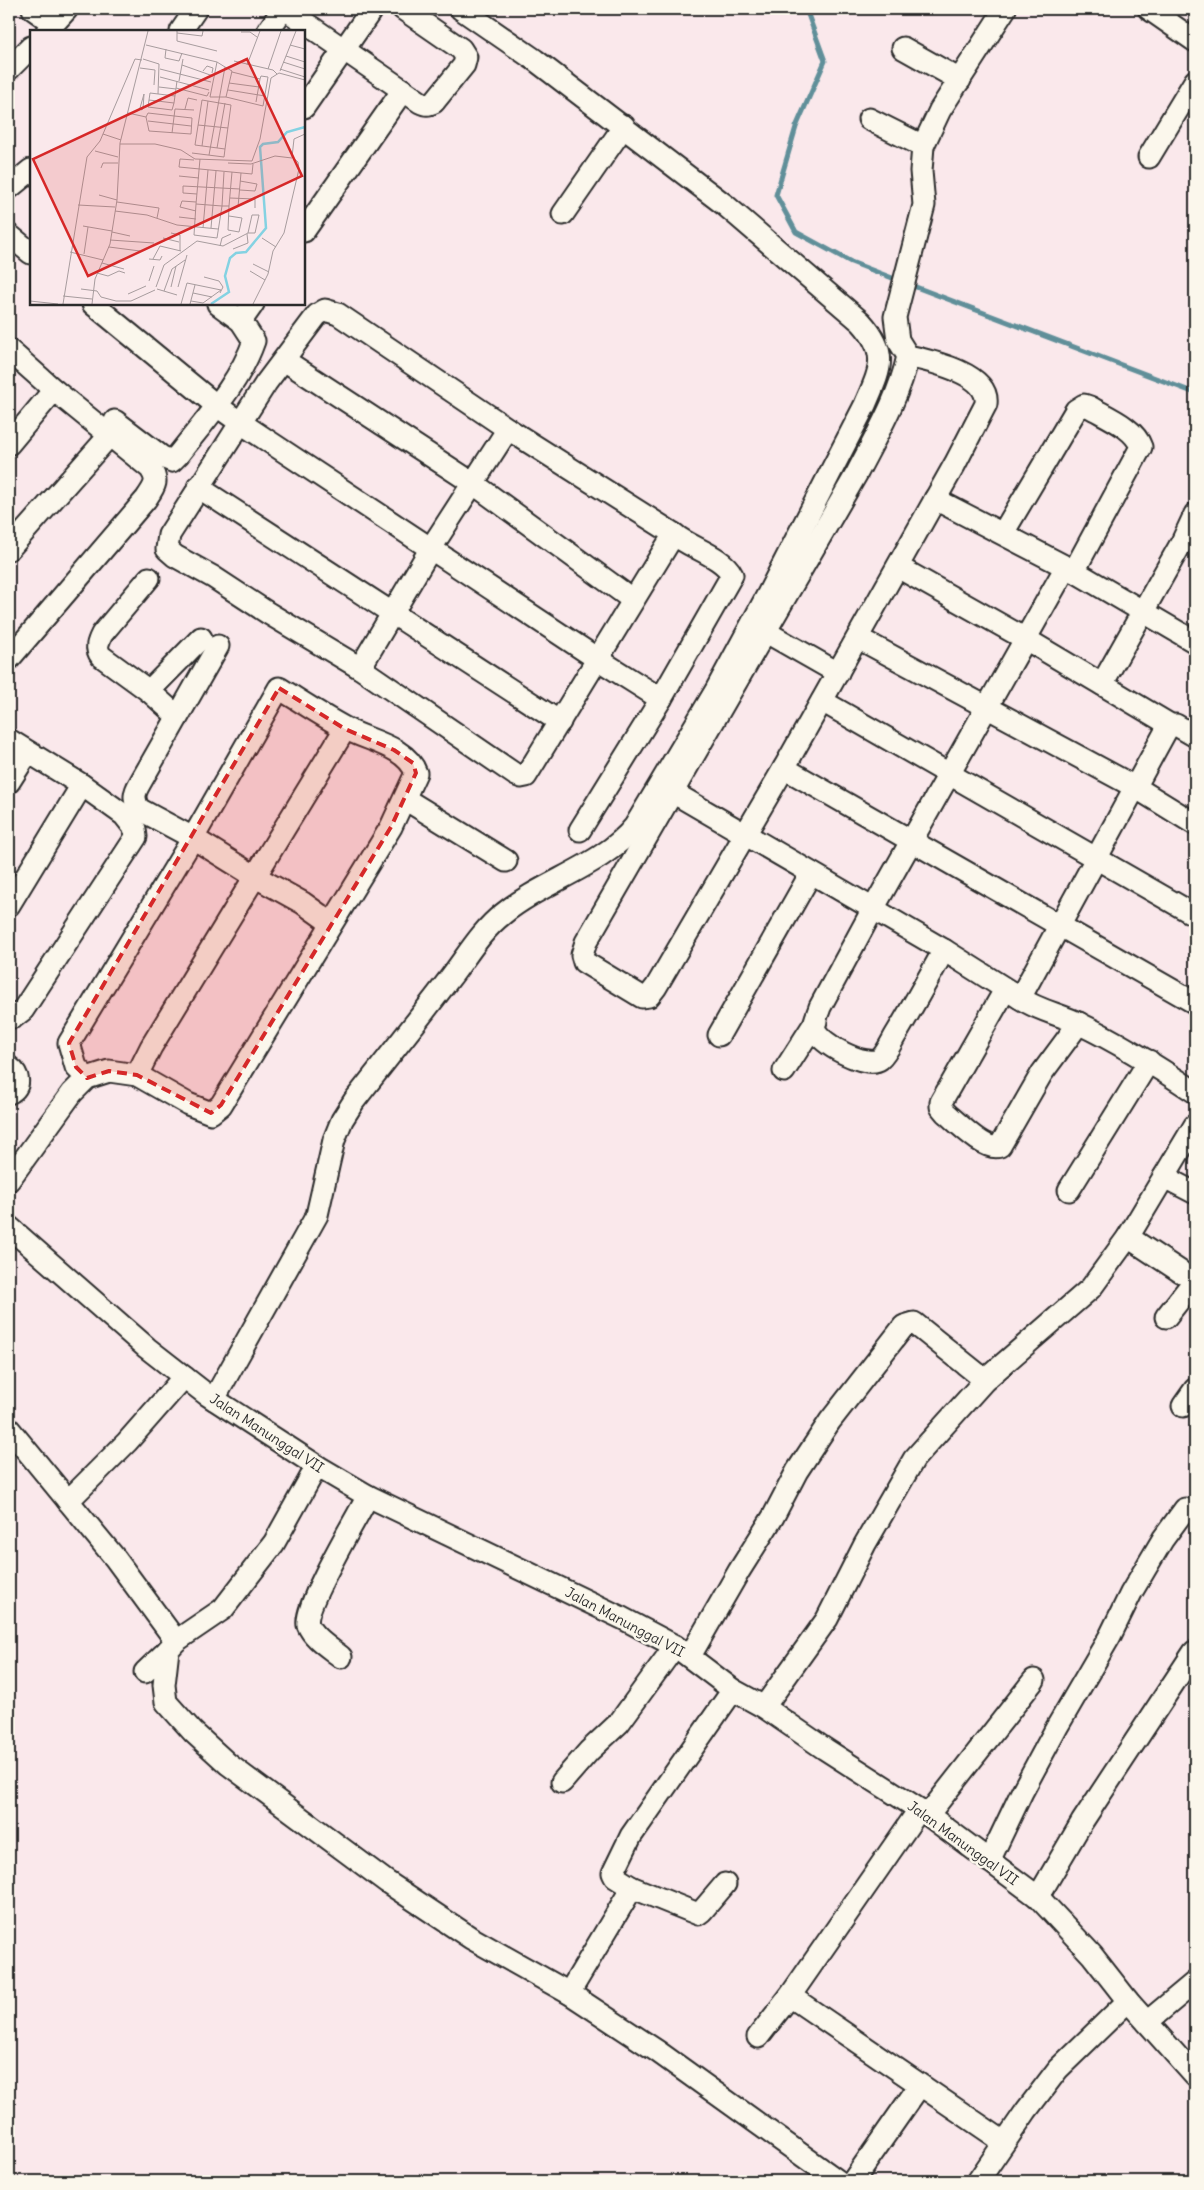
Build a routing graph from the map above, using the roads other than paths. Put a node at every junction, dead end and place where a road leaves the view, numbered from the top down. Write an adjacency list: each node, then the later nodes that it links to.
1 (33, 9): 9 (street)
2 (196, 9): 10 (street)
3 (284, 9): 11 (street); 14 (street)
4 (372, 9): 14 (street)
5 (403, 9): 19 (street)
6 (461, 9): 22 (street)
7 (1005, 9): 17 (street)
8 (1149, 9): 12 (street)
9 (56, 21)
10 (182, 30)
11 (269, 30)
12 (1195, 41)
13 (30, 48): 16 (street)
14 (344, 48): 19 (street); 20 (street)
15 (904, 48): 17 (street)
16 (9, 69)
17 (960, 80): 23 (street)
18 (1195, 81): 24 (street)
19 (403, 90): 28 (street)
20 (305, 106)
21 (869, 119): 23 (street)
22 (624, 126): 27 (street); 84 (street)
23 (922, 146): 36 (street)
24 (1149, 157)
25 (30, 171): 26 (street)
26 (9, 188)
27 (563, 214)
28 (305, 230)
29 (9, 235): 30 (street)
30 (30, 252)
31 (94, 305): 39 (street)
32 (222, 305): 33 (street)
33 (247, 312): 39 (street)
34 (9, 338): 39 (street)
35 (9, 350): 38 (street)
36 (908, 356): 46 (street); 59 (street)
37 (284, 360): 40 (street); 41 (street); 44 (street)
38 (54, 390): 42 (street); 43 (street)
39 (217, 406): 40 (street)
40 (242, 423): 45 (street); 51 (street)
41 (508, 429): 44 (street); 49 (street)
42 (110, 435): 52 (street); 64 (street)
43 (9, 444)
44 (474, 484): 51 (street); 56 (street)
45 (198, 487): 58 (street); 65 (street)
46 (935, 499): 48 (street); 53 (street)
47 (1195, 514): 50 (street)
48 (1003, 533): 54 (street); 54 (street)
49 (674, 534): 56 (street); 69 (street)
50 (1189, 545): 57 (street)
51 (431, 548): 58 (street); 63 (street)
52 (9, 549)
53 (898, 567): 60 (street); 61 (street)
54 (1070, 569): 57 (street); 61 (street)
55 (149, 578): 68 (street)
56 (633, 600): 63 (street)
57 (1144, 611): 62 (street); 67 (street)
58 (392, 612): 65 (street); 73 (street)
59 (766, 632): 66 (street); 84 (street)
60 (858, 638): 66 (street); 71 (street)
61 (1024, 638): 67 (street); 71 (street)
62 (1195, 642)
63 (596, 658): 69 (street); 73 (street)
64 (9, 659)
65 (360, 668): 73 (street)
66 (838, 673): 70 (street)
67 (1102, 684): 74 (street)
68 (149, 691): 72 (street); 72 (street)
69 (661, 699): 87 (street)
70 (822, 701): 79 (street); 80 (street)
71 (985, 708): 80 (street); 83 (street)
72 (177, 716): 89 (street)
73 (560, 722)
74 (1172, 726): 76 (street); 83 (street)
75 (345, 729): 85 (street); 89 (street); 94 (street)
76 (1195, 736)
77 (9, 740): 78 (street)
78 (28, 752): 81 (street); 82 (street)
79 (784, 768): 88 (street); 90 (street)
80 (949, 773): 90 (street); 91 (street)
81 (9, 782)
82 (82, 785): 95 (street); 103 (street)
83 (1135, 787): 86 (street); 91 (street)
84 (667, 789): 88 (street); 88 (street); 125 (street)
85 (405, 799): 92 (street); 98 (street)
86 (1195, 824)
87 (580, 830)
88 (745, 835): 93 (street)
89 (193, 838): 94 (street); 111 (street)
90 (910, 842): 96 (street); 99 (street)
91 (1097, 857): 97 (street); 99 (street)
92 (506, 861)
93 (811, 873): 96 (street); 106 (street)
94 (256, 877): 98 (street); 110 (street)
95 (9, 905)
96 (873, 909): 100 (street); 104 (street)
97 (1195, 914)
98 (331, 923): 110 (street)
99 (1060, 927): 101 (street); 102 (street)
100 (944, 950): 101 (street); 104 (street)
101 (1013, 994): 105 (street); 105 (street)
102 (1195, 1003)
103 (9, 1015)
104 (816, 1021): 109 (street)
105 (1079, 1023): 107 (street)
106 (719, 1035)
107 (1149, 1061): 112 (street); 117 (street)
108 (9, 1067): 113 (street)
109 (784, 1071)
110 (137, 1075): 111 (street)
111 (87, 1078): 116 (street)
112 (1195, 1092)
113 (9, 1093)
114 (1195, 1125): 115 (street)
115 (1164, 1176): 118 (street); 120 (street)
116 (9, 1180)
117 (1069, 1190)
118 (1195, 1193)
119 (9, 1227): 123 (street, Jalan Manunggal VII)
120 (1128, 1238): 121 (street); 124 (street)
121 (1188, 1276): 122 (street)
122 (1166, 1318)
123 (184, 1377): 125 (street, Jalan Manunggal VII); 129 (street)
124 (985, 1380): 132 (street); 138 (street)
125 (214, 1399): 127 (street, Jalan Manunggal VII)
126 (9, 1429): 129 (street)
127 (317, 1466): 128 (street, Jalan Manunggal VII); 131 (street)
128 (368, 1496): 132 (street, Jalan Manunggal VII); 134 (street)
129 (68, 1501): 131 (street)
130 (1186, 1509): 141 (street)
131 (172, 1645): 135 (street); 146 (street)
132 (682, 1651): 137 (street, Jalan Manunggal VII); 139 (street)
133 (1194, 1652): 144 (street)
134 (341, 1657)
135 (145, 1672)
136 (1034, 1680): 140 (street)
137 (733, 1690): 138 (street, Jalan Manunggal VII); 143 (street)
138 (764, 1707): 140 (street, Jalan Manunggal VII)
139 (562, 1782)
140 (923, 1813): 141 (street, Jalan Manunggal VII); 147 (street)
141 (989, 1861): 144 (street, Jalan Manunggal VII)
142 (725, 1884): 143 (street)
143 (631, 1887): 146 (street)
144 (1038, 1897): 148 (street, Jalan Manunggal VII)
145 (1195, 1982): 149 (street)
146 (569, 1993): 154 (street)
147 (790, 1996): 150 (street); 152 (street)
148 (1128, 2000): 149 (street, Jalan Manunggal VII); 153 (street)
149 (1147, 2022): 151 (street, Jalan Manunggal VII)
150 (758, 2037)
151 (1195, 2076)
152 (920, 2085): 153 (street); 155 (street)
153 (1004, 2142): 156 (street)
154 (838, 2181)
155 (853, 2181)
156 (978, 2181)

